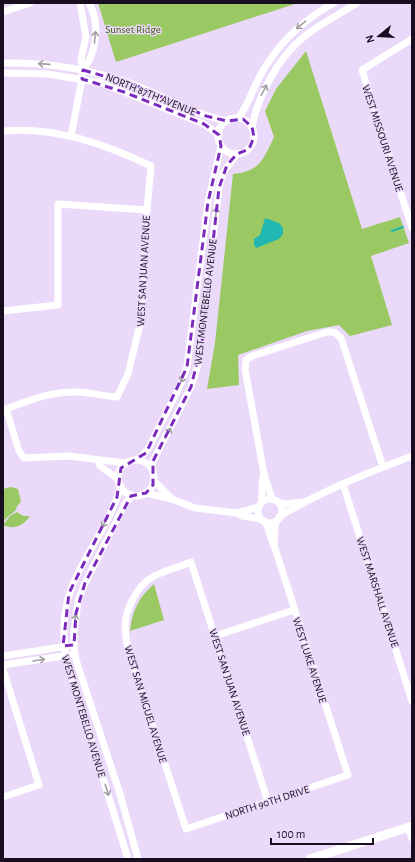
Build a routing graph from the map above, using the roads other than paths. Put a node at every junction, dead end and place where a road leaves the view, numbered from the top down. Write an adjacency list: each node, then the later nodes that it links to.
1 (30, 3): 6 (street)
2 (80, 3): 8 (street)
3 (89, 3): 7 (street)
4 (334, 3): 14 (street, one-way to 14)
5 (357, 3): 16 (street, one-way to 5)
6 (3, 12)
7 (94, 19): 8 (street); 11 (street, one-way to 7)
8 (84, 21): 11 (street)
9 (412, 39): 23 (street, WEST MISSOURI AVENUE)
10 (3, 63): 11 (street, NORTH 87TH AVENUE, one-way to 10)
11 (83, 70): 13 (street); 15 (street, NORTH 87TH AVENUE)
12 (3, 73): 13 (street, NORTH 87TH AVENUE)
13 (82, 79): 18 (street, NORTH 87TH AVENUE); 19 (street)
14 (238, 118): 15 (street); 16 (street)
15 (227, 121): 18 (street)
16 (252, 127): 21 (street)
17 (3, 131): 19 (street)
18 (218, 135): 20 (street)
19 (71, 136): 22 (street, WEST SAN JUAN AVENUE)
20 (221, 146): 21 (street); 27 (street, WEST MONTEBELLO AVENUE, one-way to 27)
21 (237, 154): 31 (street, WEST MONTEBELLO AVENUE, one-way to 21)
22 (146, 210): 24 (street); 25 (street, WEST SAN JUAN AVENUE)
23 (412, 228)
24 (3, 312)
25 (5, 409): 28 (street)
26 (412, 456): 30 (street)
27 (138, 460): 29 (street); 31 (street)
28 (98, 461): 29 (street); 33 (street)
29 (126, 463): 33 (street)
30 (383, 467): 32 (street); 35 (street)
31 (152, 469): 34 (street)
32 (264, 474): 40 (street); 42 (street)
33 (118, 479): 36 (street)
34 (154, 481): 37 (street); 39 (street)
35 (343, 484): 41 (street); 57 (street, WEST MARSHALL AVENUE)
36 (121, 486): 38 (street); 51 (street, WEST MONTEBELLO AVENUE, one-way to 51)
37 (146, 493): 38 (street); 39 (street)
38 (132, 495): 50 (street, WEST MONTEBELLO AVENUE, one-way to 38)
39 (172, 499): 43 (street)
40 (275, 501): 41 (street); 42 (street); 44 (street)
41 (303, 502): 44 (street)
42 (260, 504): 43 (street); 45 (street)
43 (237, 513): 45 (street)
44 (279, 518): 45 (street); 46 (street, WEST LUKE AVENUE)
45 (262, 520): 46 (street, WEST LUKE AVENUE)
46 (274, 545): 48 (street, WEST LUKE AVENUE)
47 (191, 562): 49 (street, WEST SAN JUAN AVENUE); 62 (street, WEST SAN MIGUEL AVENUE)
48 (294, 610): 49 (street); 58 (street, WEST LUKE AVENUE)
49 (215, 636): 60 (street, WEST SAN JUAN AVENUE)
50 (74, 645): 51 (street); 52 (street, WEST MONTEBELLO AVENUE)
51 (63, 646): 53 (street); 54 (street, WEST MONTEBELLO AVENUE)
52 (75, 654): 54 (street); 65 (street, WEST MONTEBELLO AVENUE)
53 (3, 656)
54 (65, 656): 55 (street, one-way to 54); 64 (street, WEST MONTEBELLO AVENUE, one-way to 64)
55 (3, 665)
56 (3, 669): 59 (street)
57 (412, 701)
58 (348, 775): 60 (street, NORTH 90TH DRIVE)
59 (3, 797)
60 (268, 802): 62 (street, NORTH 90TH DRIVE)
61 (410, 826): 63 (street); 66 (main road)
62 (186, 830)
63 (412, 838)
64 (128, 859)
65 (138, 859)
66 (310, 859)

